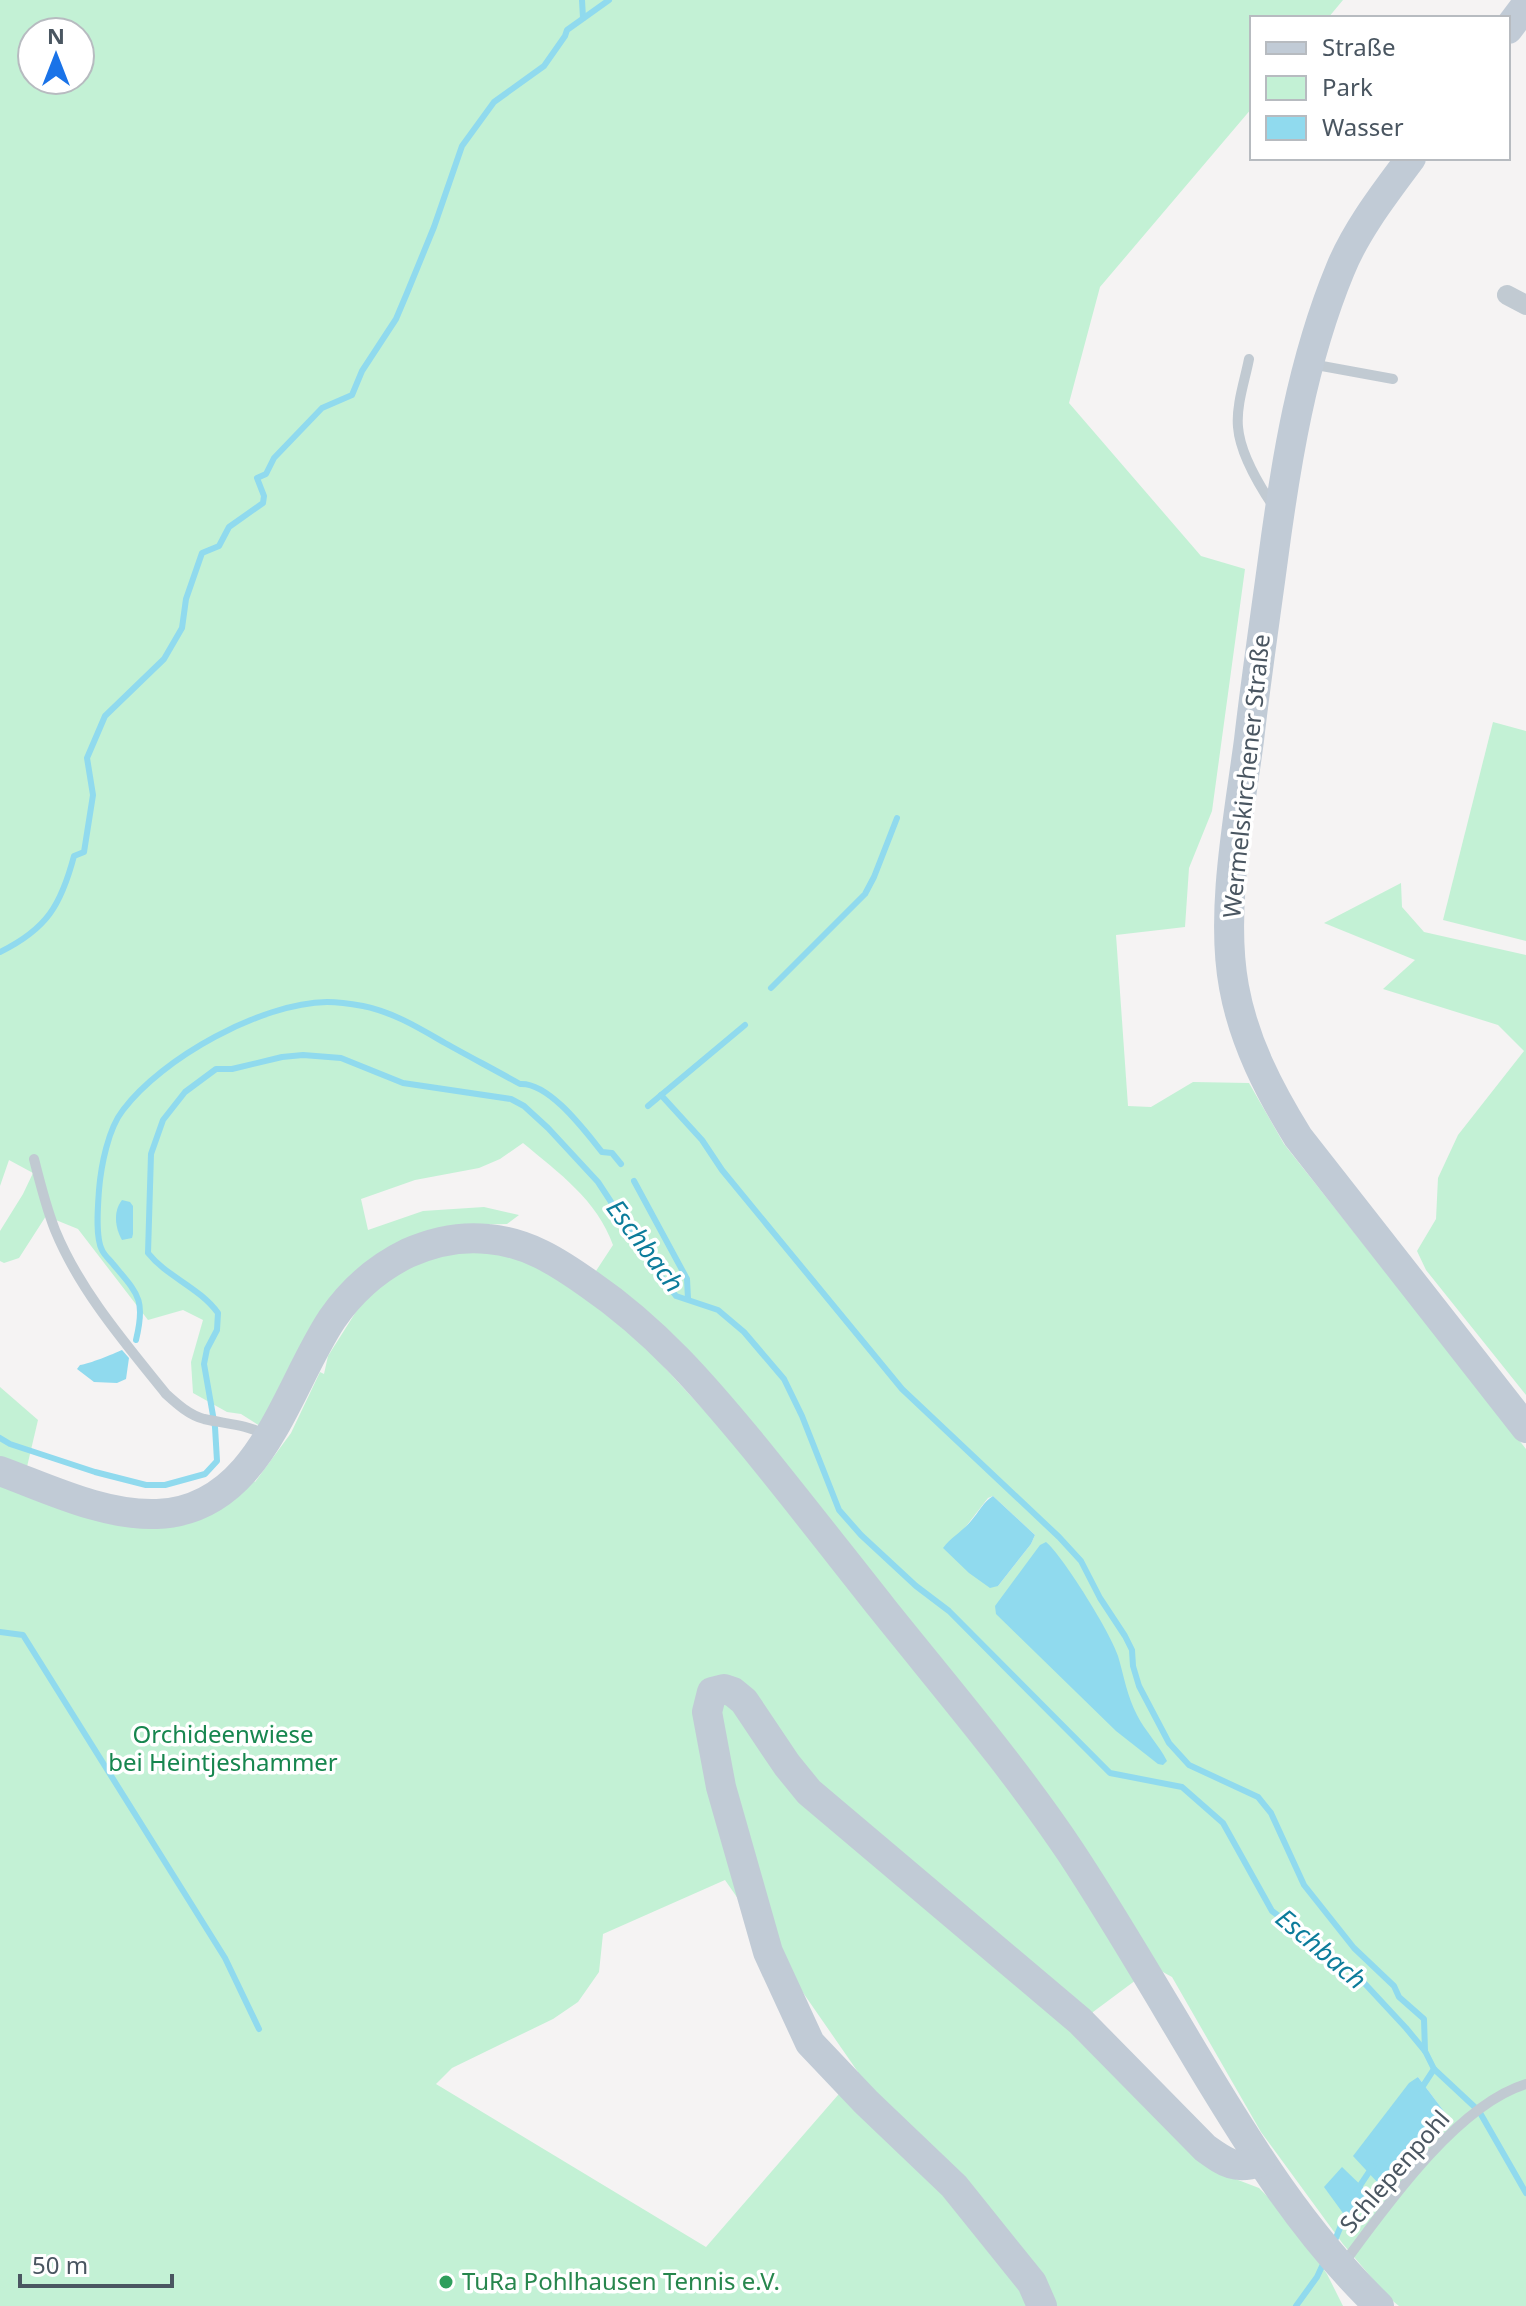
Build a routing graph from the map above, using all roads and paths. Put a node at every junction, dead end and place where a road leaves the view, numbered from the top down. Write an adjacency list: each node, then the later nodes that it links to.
1 (1526, 5): 2 (main road)
2 (1510, 26)
3 (1410, 160): 7 (main road, Wermelskirchener Straße)
4 (1507, 295): 5 (street)
5 (1526, 305)
6 (1249, 359): 9 (lane)
7 (1309, 363): 8 (lane); 9 (main road, Wermelskirchener Straße)
8 (1393, 379)
9 (1279, 515): 11 (main road, Wermelskirchener Straße)
10 (34, 1159): 12 (lane)
11 (1526, 1428)
12 (268, 1436): 13 (main road); 15 (main road)
13 (0, 1471)
14 (1526, 2084): 16 (lane, Schlepenpohl)
15 (1260, 2162): 16 (main road); 17 (main road)
16 (1341, 2268): 18 (main road)
17 (1042, 2306)
18 (1379, 2306)

